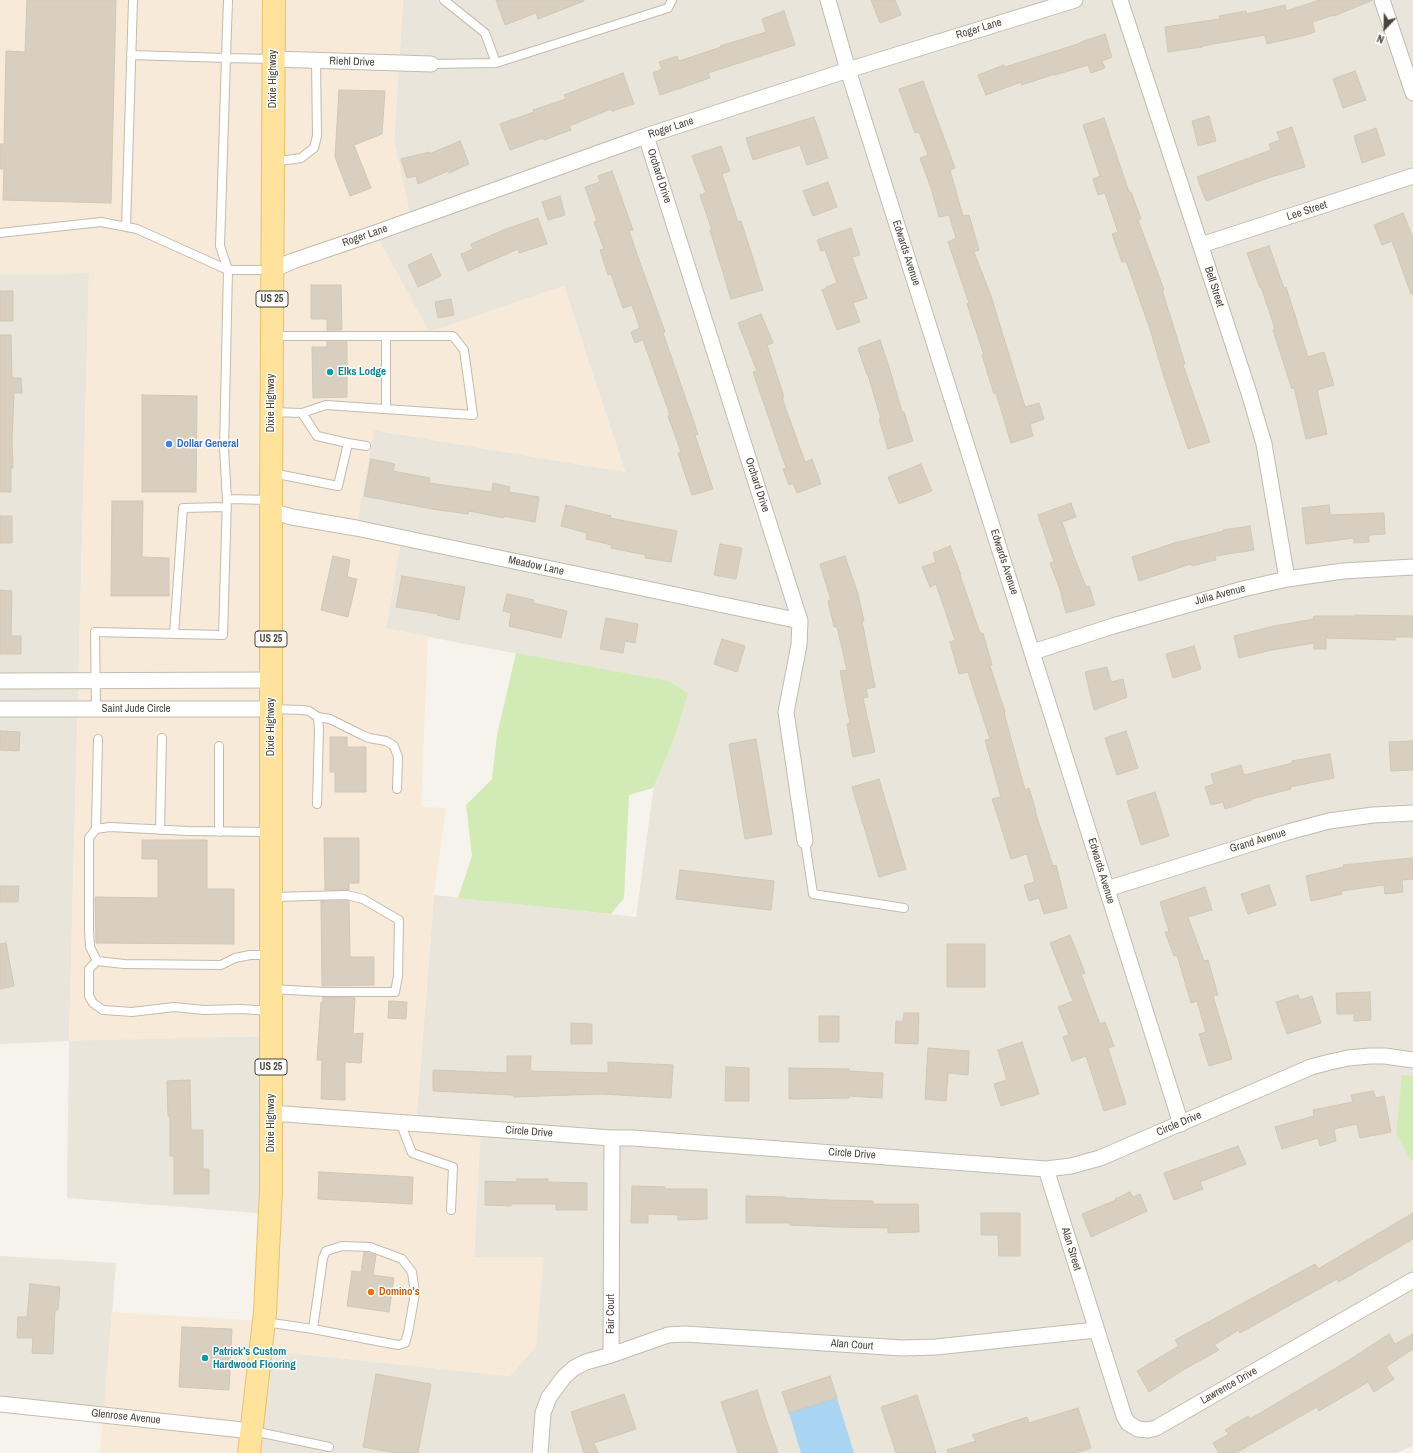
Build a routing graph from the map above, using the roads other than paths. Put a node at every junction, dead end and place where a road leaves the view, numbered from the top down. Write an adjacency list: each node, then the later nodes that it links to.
1 (133, 0): 10 (lane)
2 (228, 0): 11 (lane)
3 (274, 0): 12 (main road, Dixie Highway / US 25)
4 (444, 0): 15 (lane)
5 (672, 0): 15 (lane)
6 (828, 0): 16 (street, Edwards Avenue)
7 (1075, 0): 16 (street, Roger Lane)
8 (1120, 0): 23 (street, Bell Street)
9 (1382, 0): 17 (street)
10 (131, 55): 11 (lane); 21 (lane)
11 (226, 58): 12 (lane); 24 (lane)
12 (273, 59): 13 (street, Riehl Drive); 19 (main road, Dixie Highway / US 25)
13 (316, 60): 14 (street, Riehl Drive); 19 (lane)
14 (431, 64): 15 (lane)
15 (496, 64)
16 (848, 70): 18 (street, Roger Lane); 40 (street, Edwards Avenue)
17 (1413, 93)
18 (646, 136): 25 (street, Roger Lane); 38 (street, Orchard Drive)
19 (272, 162): 25 (main road, Dixie Highway / US 25)
20 (1413, 176): 23 (street, Lee Street)
21 (126, 227): 22 (lane); 24 (lane)
22 (0, 233)
23 (1200, 245): 37 (street, Bell Street)
24 (228, 270): 25 (lane); 34 (lane)
25 (272, 270): 26 (main road, Dixie Highway / US 25)
26 (272, 336): 27 (lane); 29 (main road, Dixie Highway / US 25)
27 (386, 336): 28 (lane); 28 (lane)
28 (386, 409): 30 (lane)
29 (271, 412): 30 (lane); 33 (main road, Dixie Highway / US 25)
30 (302, 413): 31 (lane)
31 (348, 443): 32 (lane); 33 (lane)
32 (366, 446)
33 (271, 472): 35 (main road, Dixie Highway / US 25)
34 (226, 503): 35 (lane); 39 (lane); 39 (lane)
35 (271, 505): 38 (street, Meadow Lane); 42 (main road, Dixie Highway / US 25)
36 (1413, 567): 37 (street, Julia Avenue)
37 (1287, 579): 40 (street, Julia Avenue)
38 (800, 621): 58 (street, Orchard Drive)
39 (174, 634): 41 (lane)
40 (1033, 652): 59 (street, Edwards Avenue)
41 (95, 680): 42 (street); 43 (street); 45 (lane)
42 (271, 680): 46 (main road, Dixie Highway / US 25)
43 (0, 681)
44 (0, 708): 45 (street, Saint Jude Circle)
45 (96, 709): 46 (street, Saint Jude Circle)
46 (271, 709): 47 (lane); 57 (main road, Dixie Highway / US 25)
47 (318, 717): 51 (lane); 52 (lane)
48 (162, 738): 55 (lane)
49 (98, 739): 54 (lane)
50 (219, 746): 56 (lane)
51 (397, 789)
52 (317, 804)
53 (1413, 813): 59 (street, Grand Avenue)
54 (96, 829): 55 (lane); 63 (lane)
55 (160, 830): 56 (lane)
56 (219, 832): 57 (lane)
57 (271, 832): 60 (main road, Dixie Highway / US 25)
58 (805, 841): 61 (lane)
59 (1107, 889): 69 (street, Edwards Avenue)
60 (271, 897): 62 (main road, Dixie Highway / US 25); 64 (lane)
61 (904, 908)
62 (271, 955): 63 (lane); 64 (main road, Dixie Highway / US 25)
63 (97, 961): 65 (lane)
64 (271, 989): 65 (main road, Dixie Highway / US 25)
65 (271, 1011): 67 (main road, Dixie Highway / US 25)
66 (1413, 1060): 69 (street, Circle Drive)
67 (271, 1113): 68 (street, Circle Drive); 74 (main road, Dixie Highway / US 25)
68 (400, 1122): 70 (street, Circle Drive); 72 (lane)
69 (1181, 1124): 71 (street, Circle Drive)
70 (612, 1138): 71 (street, Circle Drive); 77 (street, Fair Court)
71 (1046, 1169): 76 (street, Alan Street)
72 (451, 1210)
73 (1413, 1280): 76 (street, Lawrence Drive)
74 (264, 1322): 75 (lane); 79 (main road, Dixie Highway / US 25)
75 (313, 1329): 75 (lane)
76 (1096, 1330): 77 (street, Alan Court)
77 (611, 1355): 82 (street)
78 (0, 1404): 79 (street, Glenrose Avenue)
79 (252, 1431): 80 (lane); 81 (main road, Dixie Highway / US 25)
80 (329, 1447)
81 (249, 1453)
82 (540, 1453)

